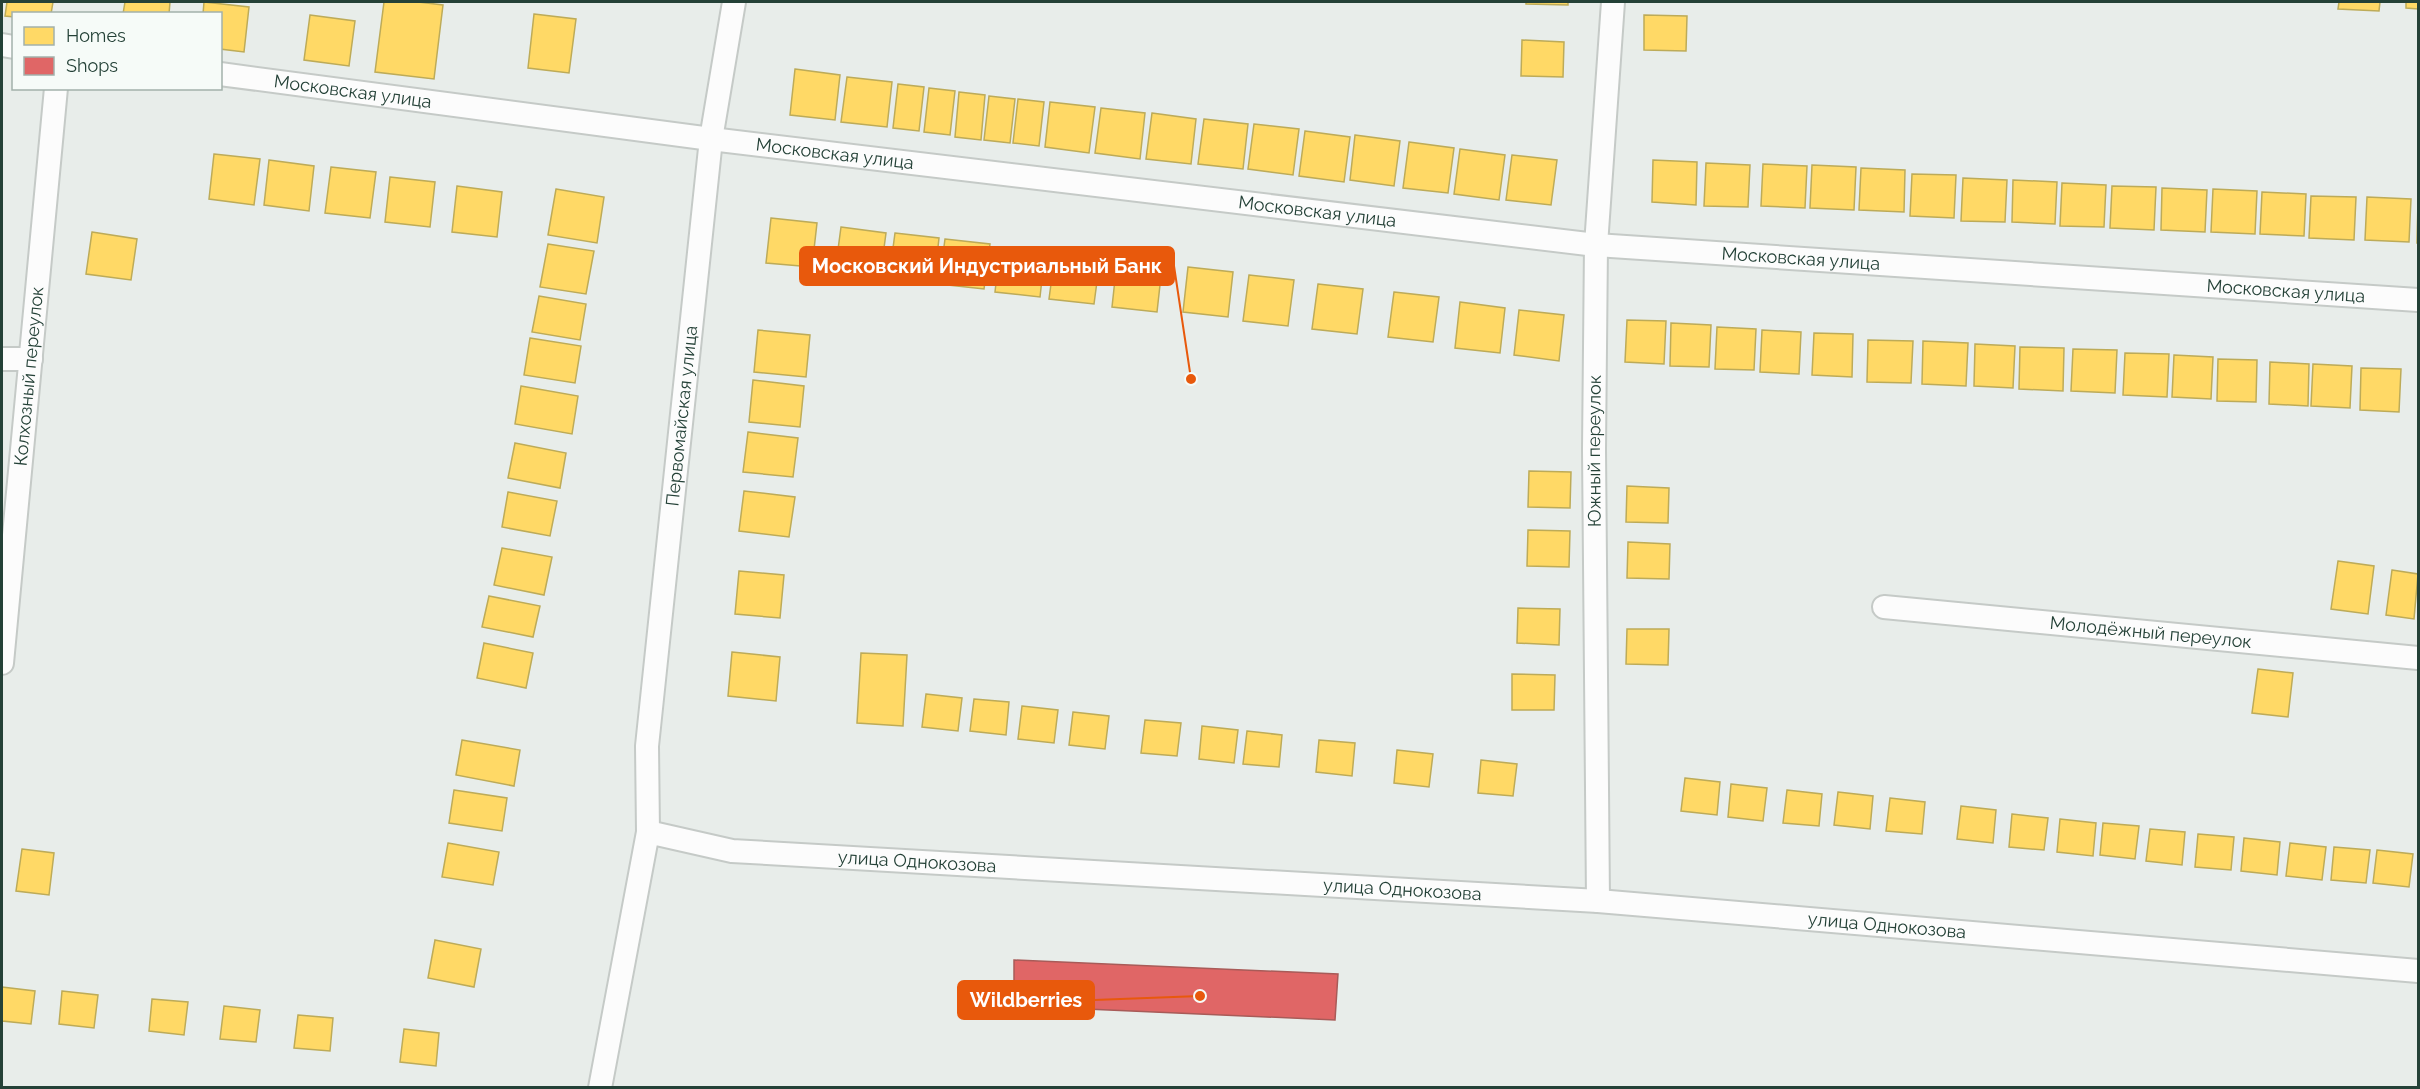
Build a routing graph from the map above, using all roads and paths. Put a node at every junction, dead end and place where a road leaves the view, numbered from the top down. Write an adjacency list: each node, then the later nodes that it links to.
1 (734, 2): 5 (street, Первомайская улица)
2 (1613, 2): 6 (street, Южный переулок)
3 (222, 74): 5 (street, Московская улица)
4 (56, 90): 8 (street, Колхозный переулок)
5 (711, 139): 6 (street, Московская улица); 13 (street, Первомайская улица)
6 (1596, 245): 7 (street, Московская улица); 14 (street, Южный переулок)
7 (2418, 300)
8 (31, 358): 9 (street); 12 (street, Колхозный переулок)
9 (2, 359)
10 (1884, 607): 11 (street, Молодёжный переулок)
11 (2418, 658)
12 (2, 663)
13 (648, 832): 14 (street, улица Однокозова); 16 (street)
14 (1598, 901): 15 (street, улица Однокозова)
15 (2418, 971)
16 (600, 1088)

